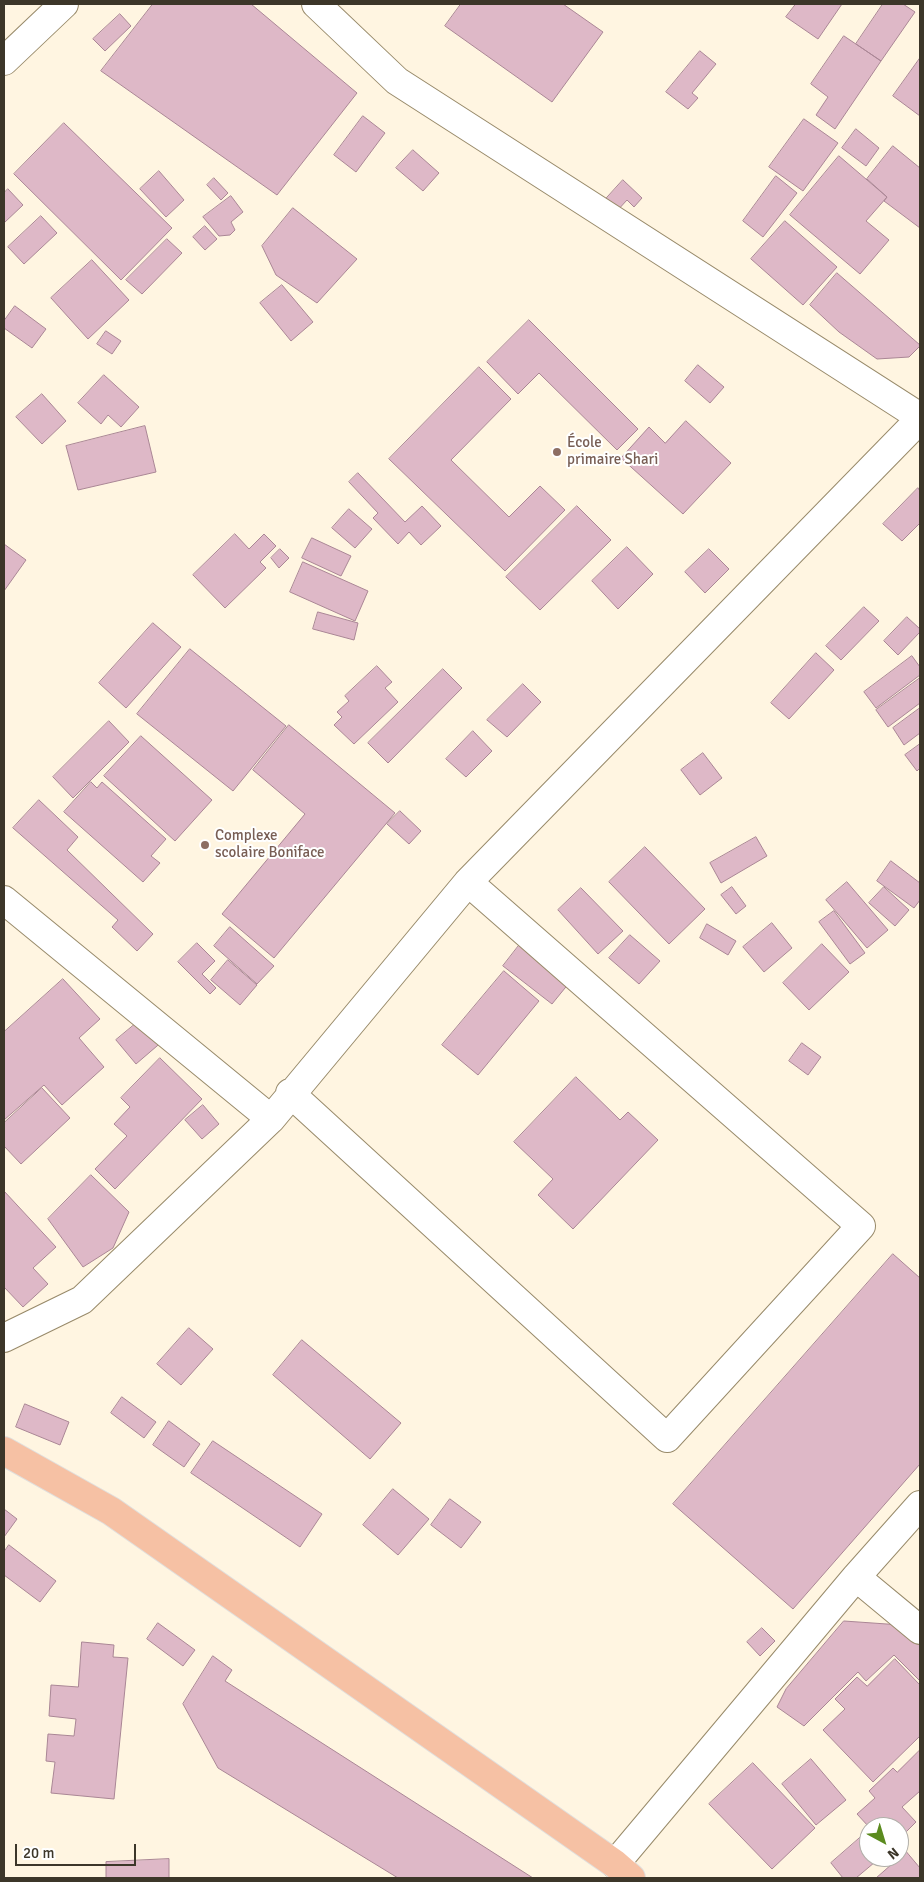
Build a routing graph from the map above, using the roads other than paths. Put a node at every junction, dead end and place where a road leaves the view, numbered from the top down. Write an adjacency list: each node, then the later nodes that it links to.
1 (64, 4): 3 (street)
2 (316, 4): 4 (street)
3 (4, 61)
4 (920, 418): 5 (street)
5 (468, 882): 7 (street); 7 (street)
6 (4, 900): 8 (street)
7 (290, 1093): 8 (street)
8 (270, 1119): 9 (street)
9 (4, 1338)
10 (4, 1451): 14 (main road)
11 (920, 1506): 12 (street)
12 (856, 1577): 13 (street); 14 (street)
13 (920, 1630)
14 (623, 1871)

